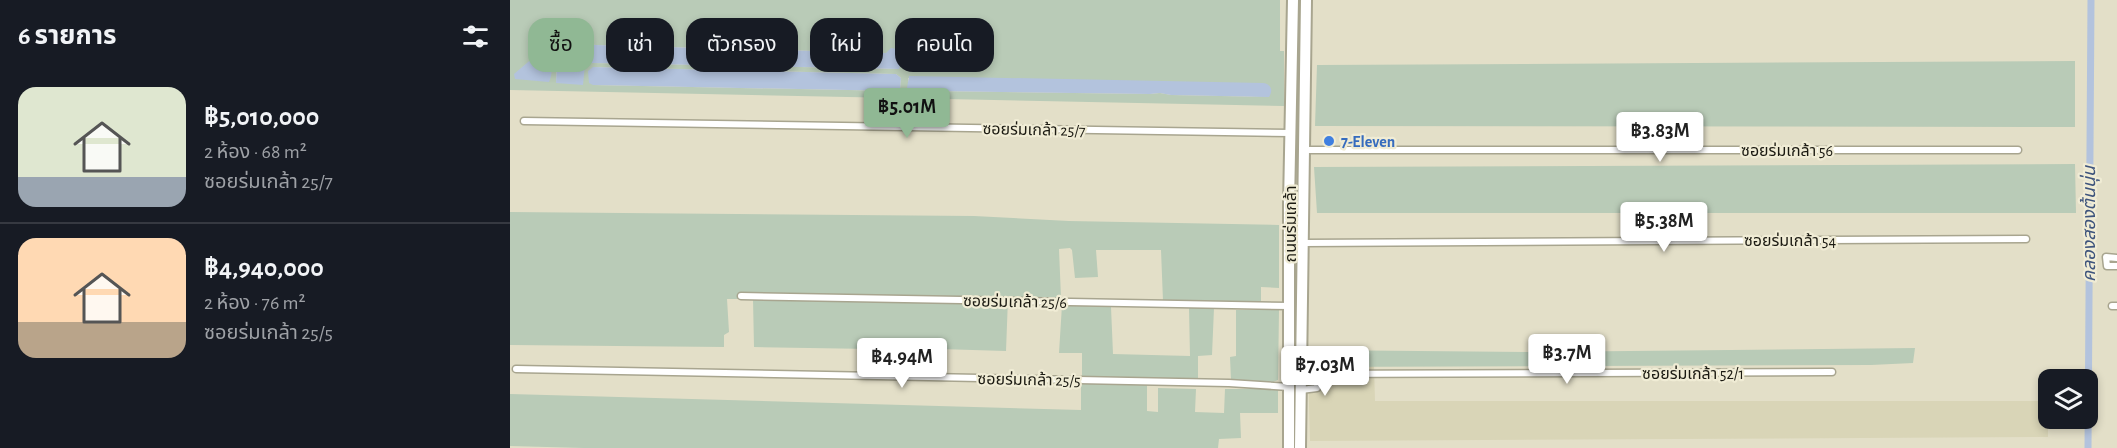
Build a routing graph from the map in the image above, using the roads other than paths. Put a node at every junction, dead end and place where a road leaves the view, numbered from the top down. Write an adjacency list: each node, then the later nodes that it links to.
1 (1293, 0): 4 (main road, ถนนร่มเกล้า)
2 (1306, 0): 5 (main road, ถนนร่มเกล้า)
3 (525, 121): 4 (street, ซอยร่มเกล้า 25/7)
4 (1291, 132): 12 (main road, ถนนร่มเกล้า)
5 (1303, 150): 6 (street, ซอยร่มเกล้า 56); 8 (main road, ถนนร่มเกล้า)
6 (2018, 150)
7 (2026, 239): 8 (street, ซอยร่มเกล้า 54)
8 (1303, 243): 15 (main road, ถนนร่มเกล้า)
9 (2117, 258): 10 (street)
10 (2117, 266)
11 (741, 296): 12 (street, ซอยร่มเกล้า 25/6)
12 (1290, 306): 17 (main road, ถนนร่มเกล้า)
13 (516, 369): 17 (street, ซอยร่มเกล้า 25/5)
14 (1832, 372): 16 (street, ซอยร่มเกล้า 52/1)
15 (1301, 374): 16 (street, ซอยร่มเกล้า 52/1); 18 (main road, ถนนร่มเกล้า)
16 (1318, 374): 18 (street)
17 (1289, 387): 19 (main road, ถนนร่มเกล้า)
18 (1301, 390): 20 (main road, ถนนร่มเกล้า)
19 (1289, 448)
20 (1300, 448)

